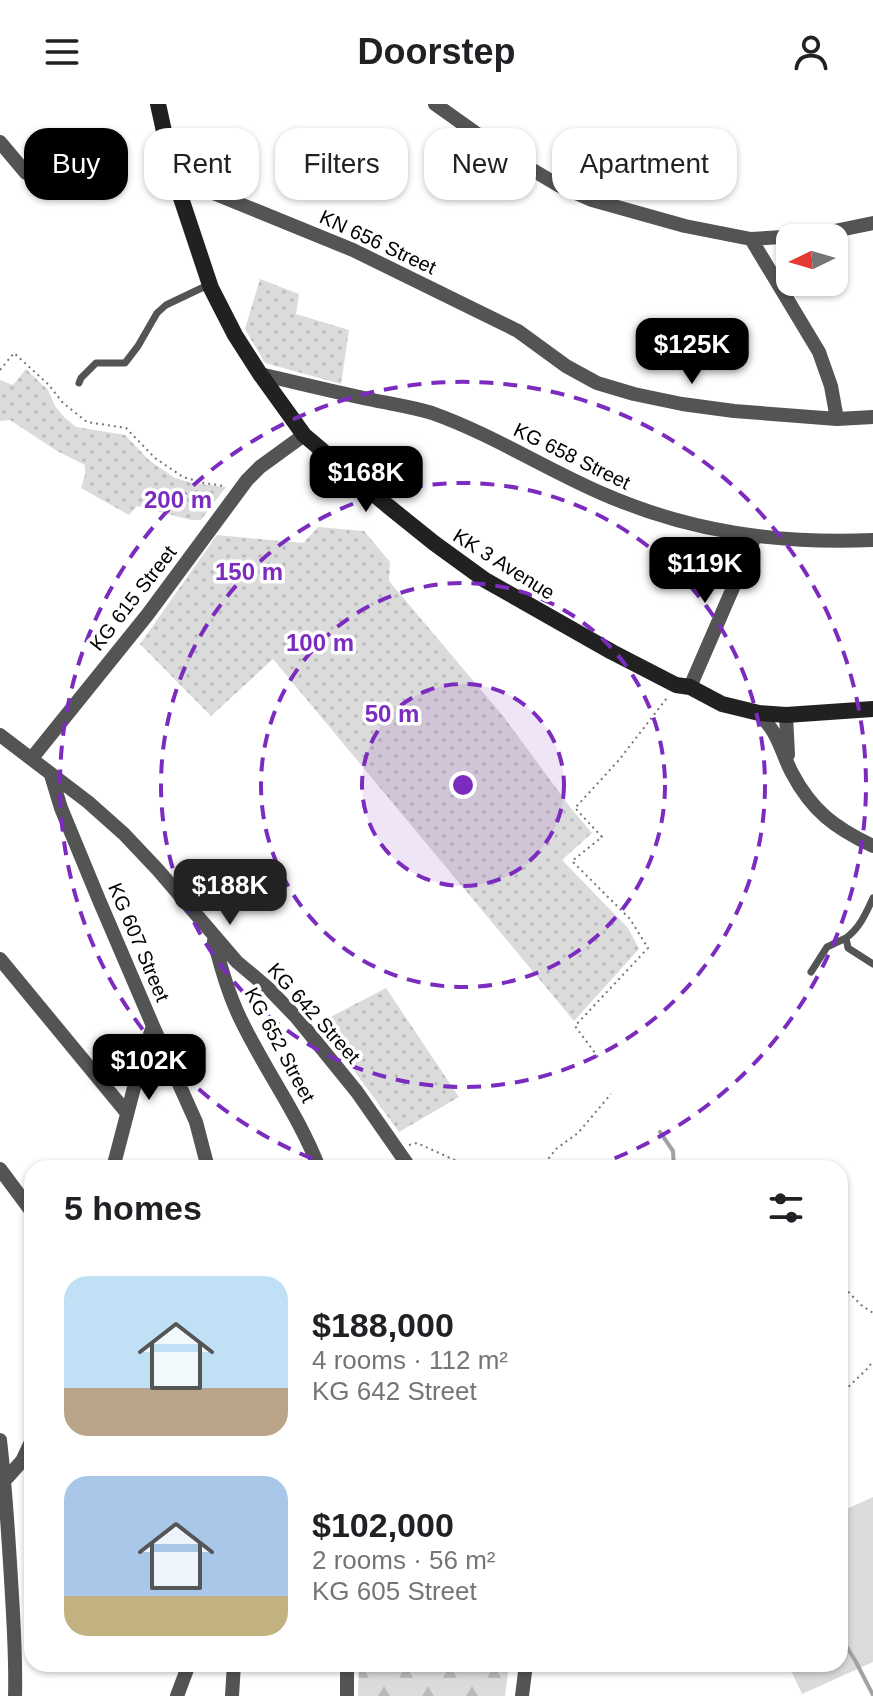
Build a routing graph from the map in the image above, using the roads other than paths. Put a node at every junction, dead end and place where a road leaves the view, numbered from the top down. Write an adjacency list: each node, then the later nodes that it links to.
1 (158, 104): 3 (street, KK 3 Avenue)
2 (435, 104): 9 (street)
3 (163, 128)
4 (0, 142): 5 (street)
5 (24, 171)
6 (182, 200): 10 (street, KK 3 Avenue)
7 (230, 200): 14 (street, KN 656 Street)
8 (873, 223): 9 (street)
9 (751, 239): 14 (street)
10 (210, 284): 11 (street, KK 3 Avenue); 12 (lane)
11 (260, 374): 15 (street, KK 3 Avenue); 16 (street, KG 658 Street)
12 (79, 383)
13 (873, 417): 14 (street, KN 656 Street)
14 (837, 419)
15 (304, 435): 18 (street, KK 3 Avenue); 23 (street, KG 615 Street)
16 (755, 537): 17 (street, KG 658 Street); 18 (street)
17 (873, 540)
18 (683, 686): 20 (street, KK 3 Avenue)
19 (873, 709): 21 (street, KK 3 Avenue)
20 (759, 713): 21 (street, KK 3 Avenue); 24 (street)
21 (786, 715): 24 (street)
22 (0, 735): 23 (street, KG 642 Street)
23 (32, 758): 25 (street, KG 642 Street)
24 (791, 771): 26 (street)
25 (51, 775): 28 (street, KG 642 Street); 33 (street, KG 607 Street)
26 (873, 846)
27 (873, 898): 29 (lane)
28 (213, 936): 37 (street, KG 652 Street); 38 (street, KG 642 Street)
29 (846, 938): 31 (lane); 32 (lane)
30 (0, 959): 34 (street)
31 (873, 964)
32 (811, 972)
33 (153, 1026): 34 (street); 36 (street, KG 607 Street)
34 (127, 1113): 35 (street)
35 (115, 1160)
36 (206, 1160)
37 (316, 1160)
38 (405, 1160)
39 (0, 1169): 40 (street)
40 (24, 1201)
41 (0, 1440): 43 (street)
42 (24, 1457): 43 (street)
43 (5, 1480): 48 (street)
44 (186, 1672): 49 (street)
45 (234, 1672): 50 (street)
46 (347, 1672): 51 (street)
47 (525, 1672): 52 (street)
48 (15, 1696)
49 (177, 1696)
50 (232, 1696)
51 (347, 1696)
52 (522, 1696)

